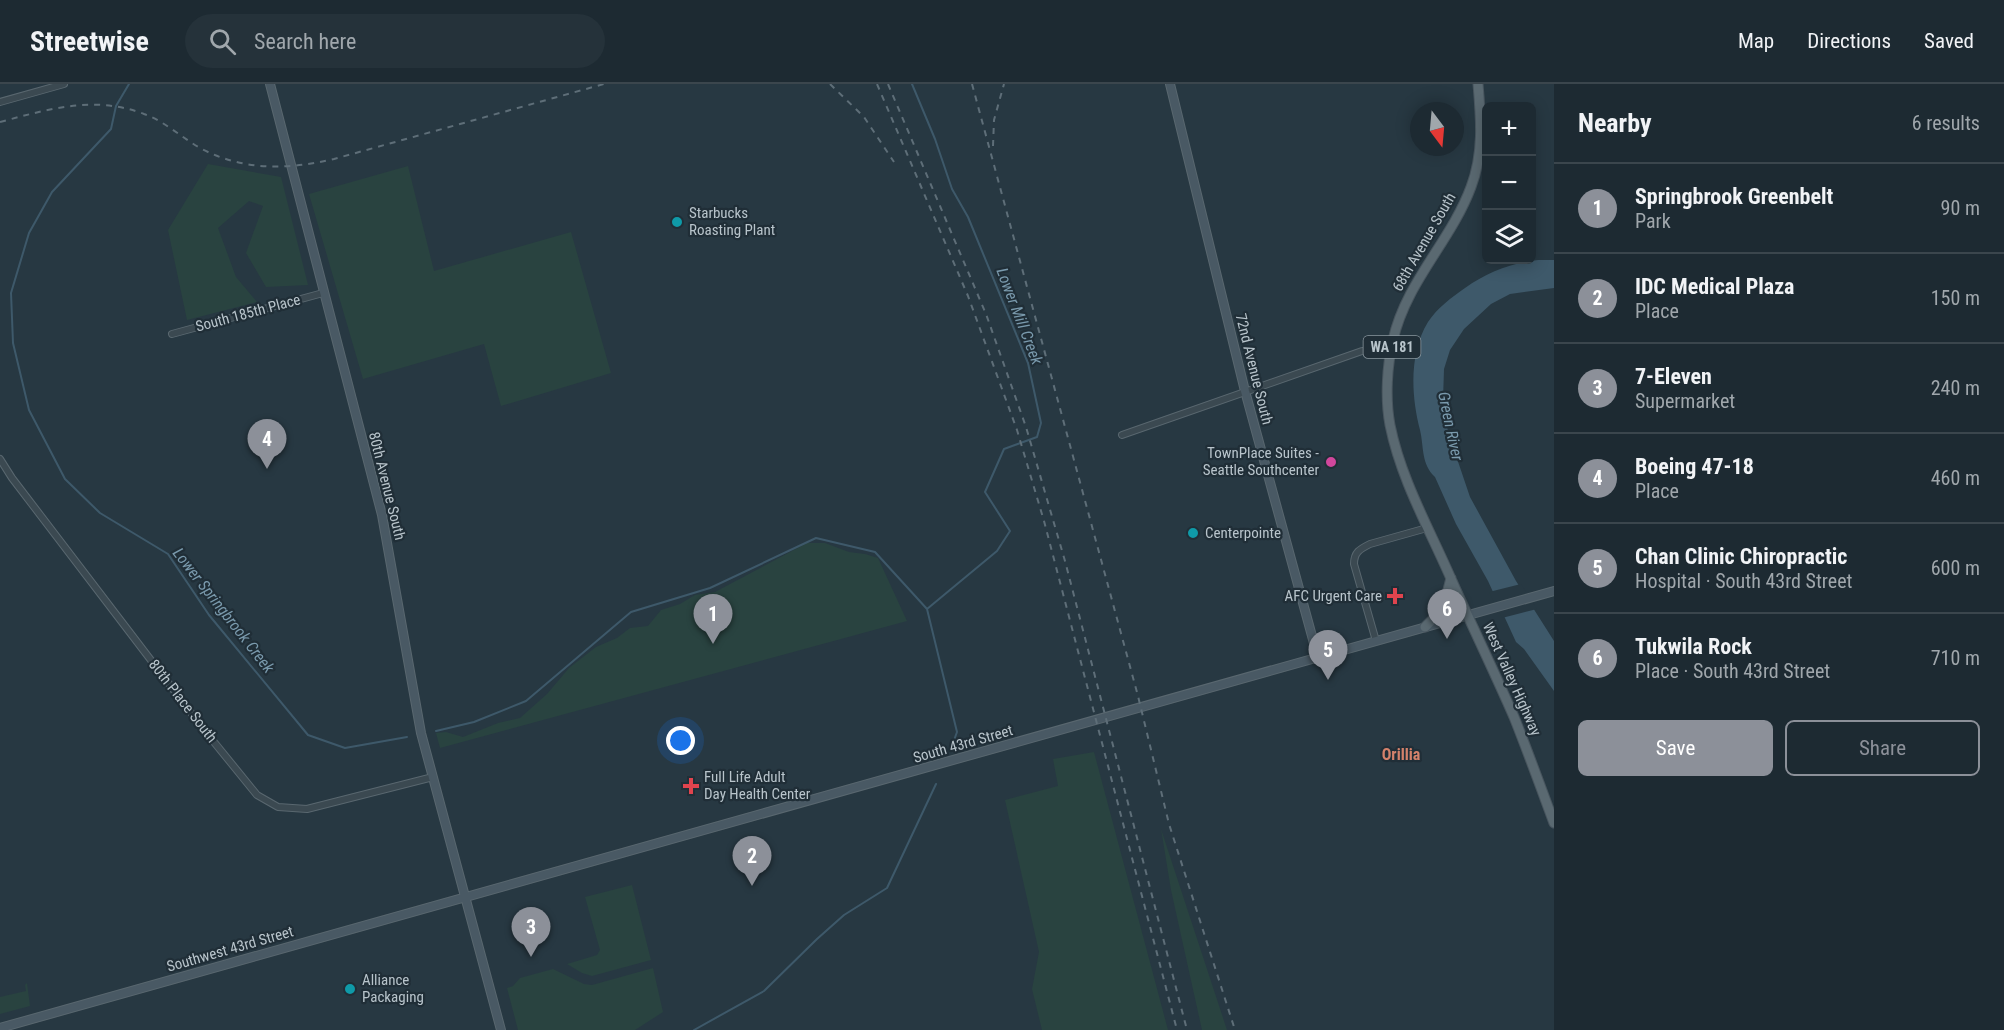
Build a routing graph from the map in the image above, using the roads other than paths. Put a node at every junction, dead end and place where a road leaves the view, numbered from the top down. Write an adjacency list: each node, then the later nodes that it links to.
1 (64, 84): 5 (street)
2 (270, 84): 6 (main road, 80th Avenue South)
3 (1170, 84): 9 (main road, 72nd Avenue South)
4 (1478, 84): 12 (main road, 68th Avenue South / WA 181)
5 (0, 102)
6 (323, 292): 7 (street, South 185th Place); 19 (main road, 80th Avenue South)
7 (172, 334)
8 (1362, 351): 9 (street)
9 (1245, 391): 10 (street); 18 (main road, 72nd Avenue South)
10 (1122, 435)
11 (0, 459): 19 (street, 80th Place South)
12 (1427, 528): 13 (main road, 68th Avenue South / WA 181); 17 (street)
13 (1451, 578): 15 (main road, 68th Avenue South / WA 181); 16 (main road)
14 (1554, 591): 15 (main road, South 43rd Street)
15 (1467, 615): 16 (main road, South 43rd Street); 20 (main road, West Valley Highway / WA 181)
16 (1425, 627): 17 (main road, South 43rd Street)
17 (1376, 641): 18 (main road, South 43rd Street)
18 (1318, 658): 21 (main road, South 43rd Street)
19 (433, 777): 21 (main road, 80th Avenue South)
20 (1554, 823)
21 (467, 897): 22 (main road, Southwest 43rd Street); 23 (main road, 80th Avenue South)
22 (0, 1028)
23 (501, 1030)

